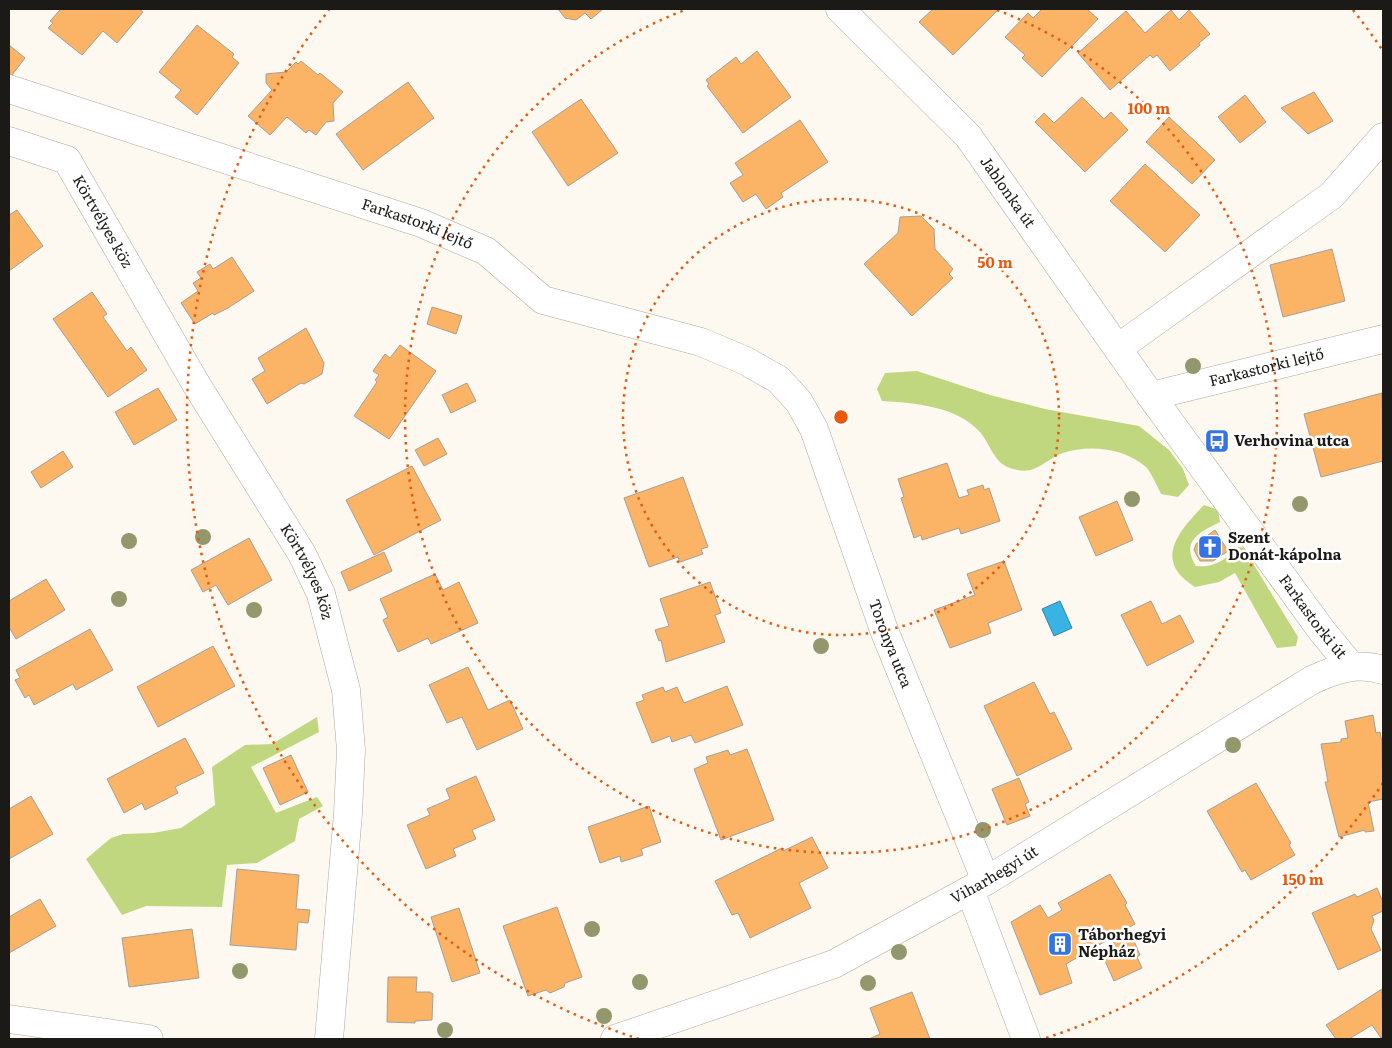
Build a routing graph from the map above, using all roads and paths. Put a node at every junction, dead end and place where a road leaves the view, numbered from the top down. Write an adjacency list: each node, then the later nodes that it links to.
1 (840, 9): 6 (street, Jablonka út)
2 (9, 90): 8 (street, Farkastorki lejtő)
3 (1383, 137): 6 (street)
4 (9, 141): 14 (street, Körtvélyes köz)
5 (1383, 339): 7 (street, Farkastorki lejtő)
6 (1118, 348): 7 (street, Jablonka út)
7 (1150, 396): 9 (street, Farkastorki út)
8 (799, 402): 11 (street, Toronya utca)
9 (1351, 666): 10 (street, Farkastorki út); 11 (street, Viharhegyi út)
10 (1383, 670)
11 (978, 886): 15 (street, Viharhegyi út); 16 (street, Toronya utca)
12 (9, 1019): 13 (street)
13 (149, 1039)
14 (330, 1039)
15 (615, 1039)
16 (1026, 1039)

